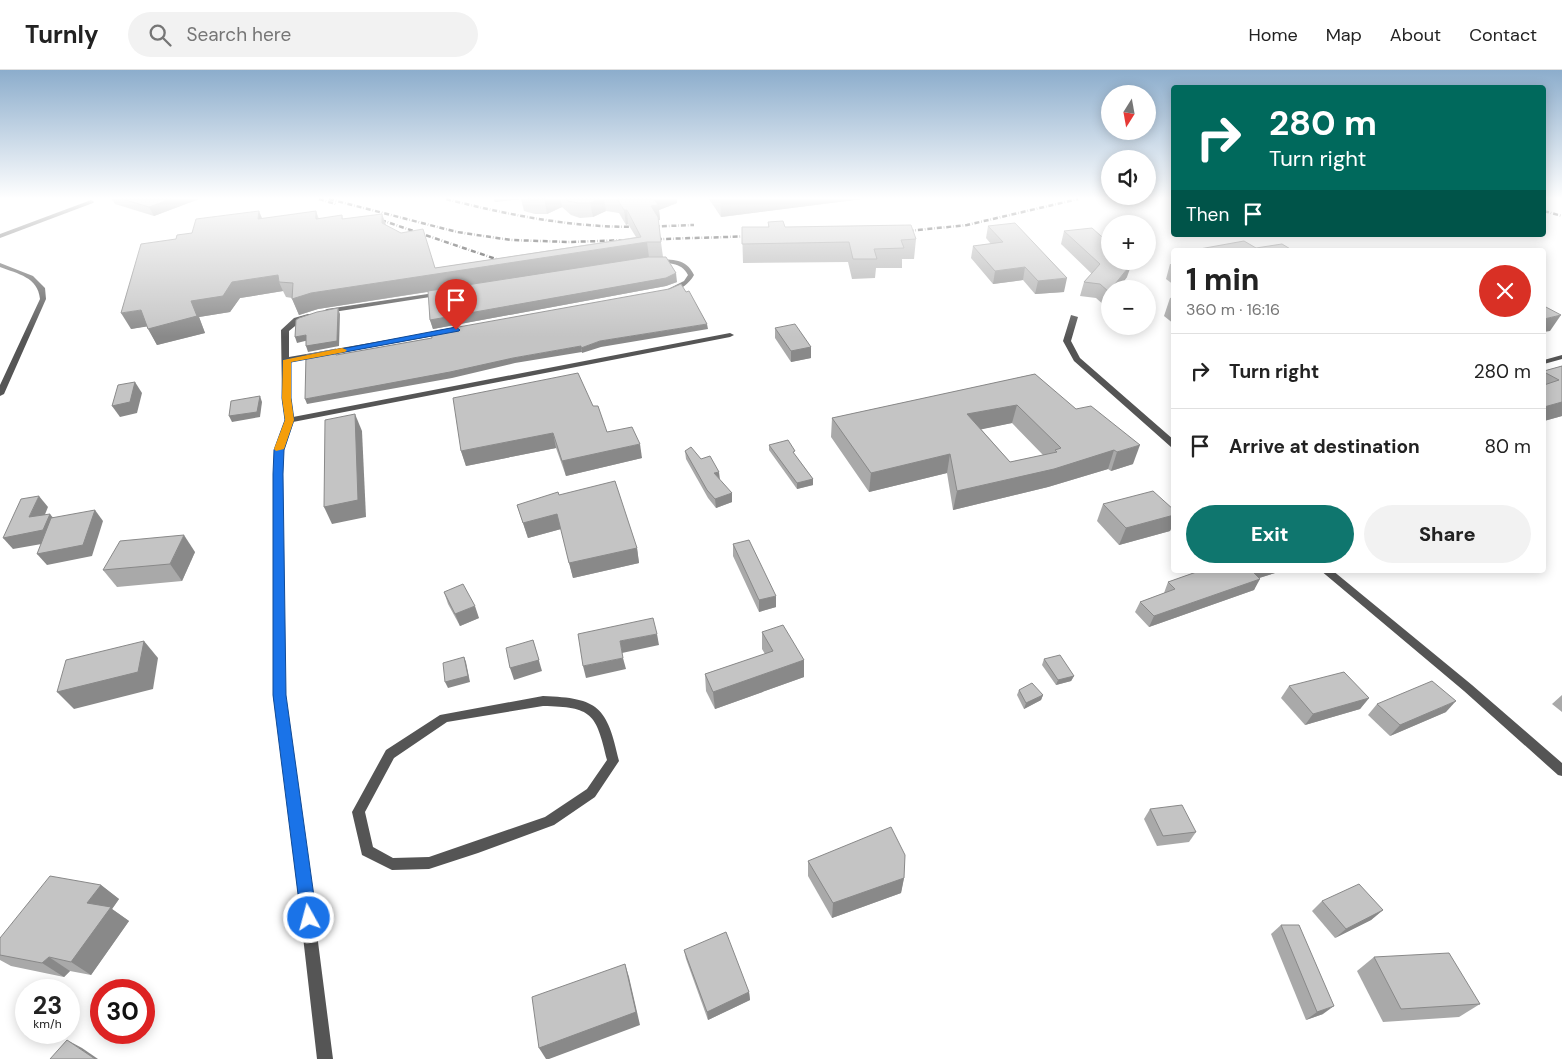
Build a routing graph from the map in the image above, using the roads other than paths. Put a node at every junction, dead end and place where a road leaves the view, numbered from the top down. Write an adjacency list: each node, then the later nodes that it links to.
1 (649, 261): 4 (street)
2 (0, 265): 11 (street)
3 (455, 291): 9 (street)
4 (661, 292)
5 (1074, 317): 13 (street)
6 (456, 330): 9 (street)
7 (730, 335): 12 (street)
8 (1562, 357): 10 (street)
9 (287, 360): 12 (street)
10 (1546, 361)
11 (0, 394)
12 (290, 420): 17 (street)
13 (1171, 442)
14 (1329, 573): 16 (street)
15 (606, 726): 15 (street)
16 (1562, 771)
17 (324, 1059)

